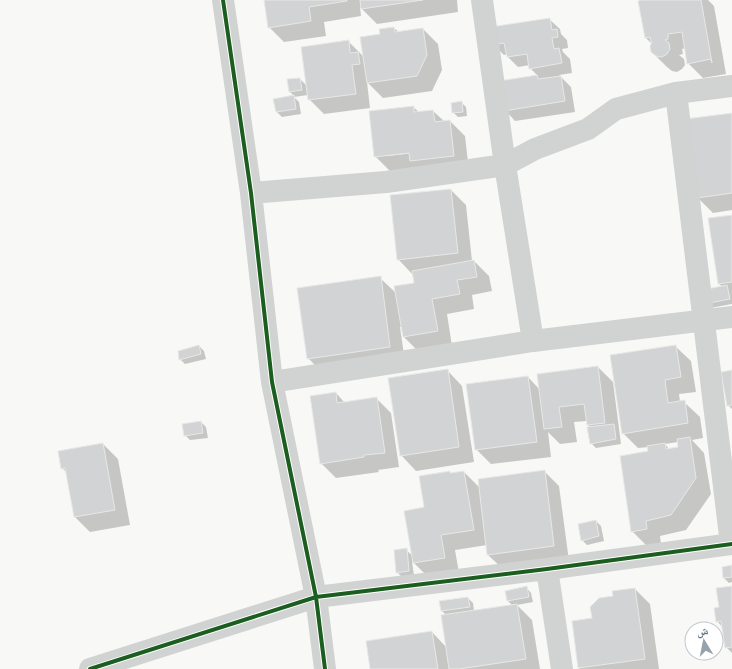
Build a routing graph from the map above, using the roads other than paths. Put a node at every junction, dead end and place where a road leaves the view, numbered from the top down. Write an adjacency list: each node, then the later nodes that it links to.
1 (223, 0): 6 (street)
2 (482, 0): 5 (street)
3 (732, 86): 4 (street)
4 (676, 93): 5 (street); 8 (street)
5 (505, 165): 6 (street); 9 (street)
6 (251, 193): 10 (street)
7 (732, 316): 8 (street)
8 (704, 320): 9 (street); 11 (street)
9 (534, 341): 10 (street)
10 (272, 382): 13 (street)
11 (732, 544): 12 (street)
12 (547, 569): 13 (street); 16 (street)
13 (316, 597): 14 (street); 15 (street)
14 (90, 669)
15 (325, 669)
16 (562, 669)

